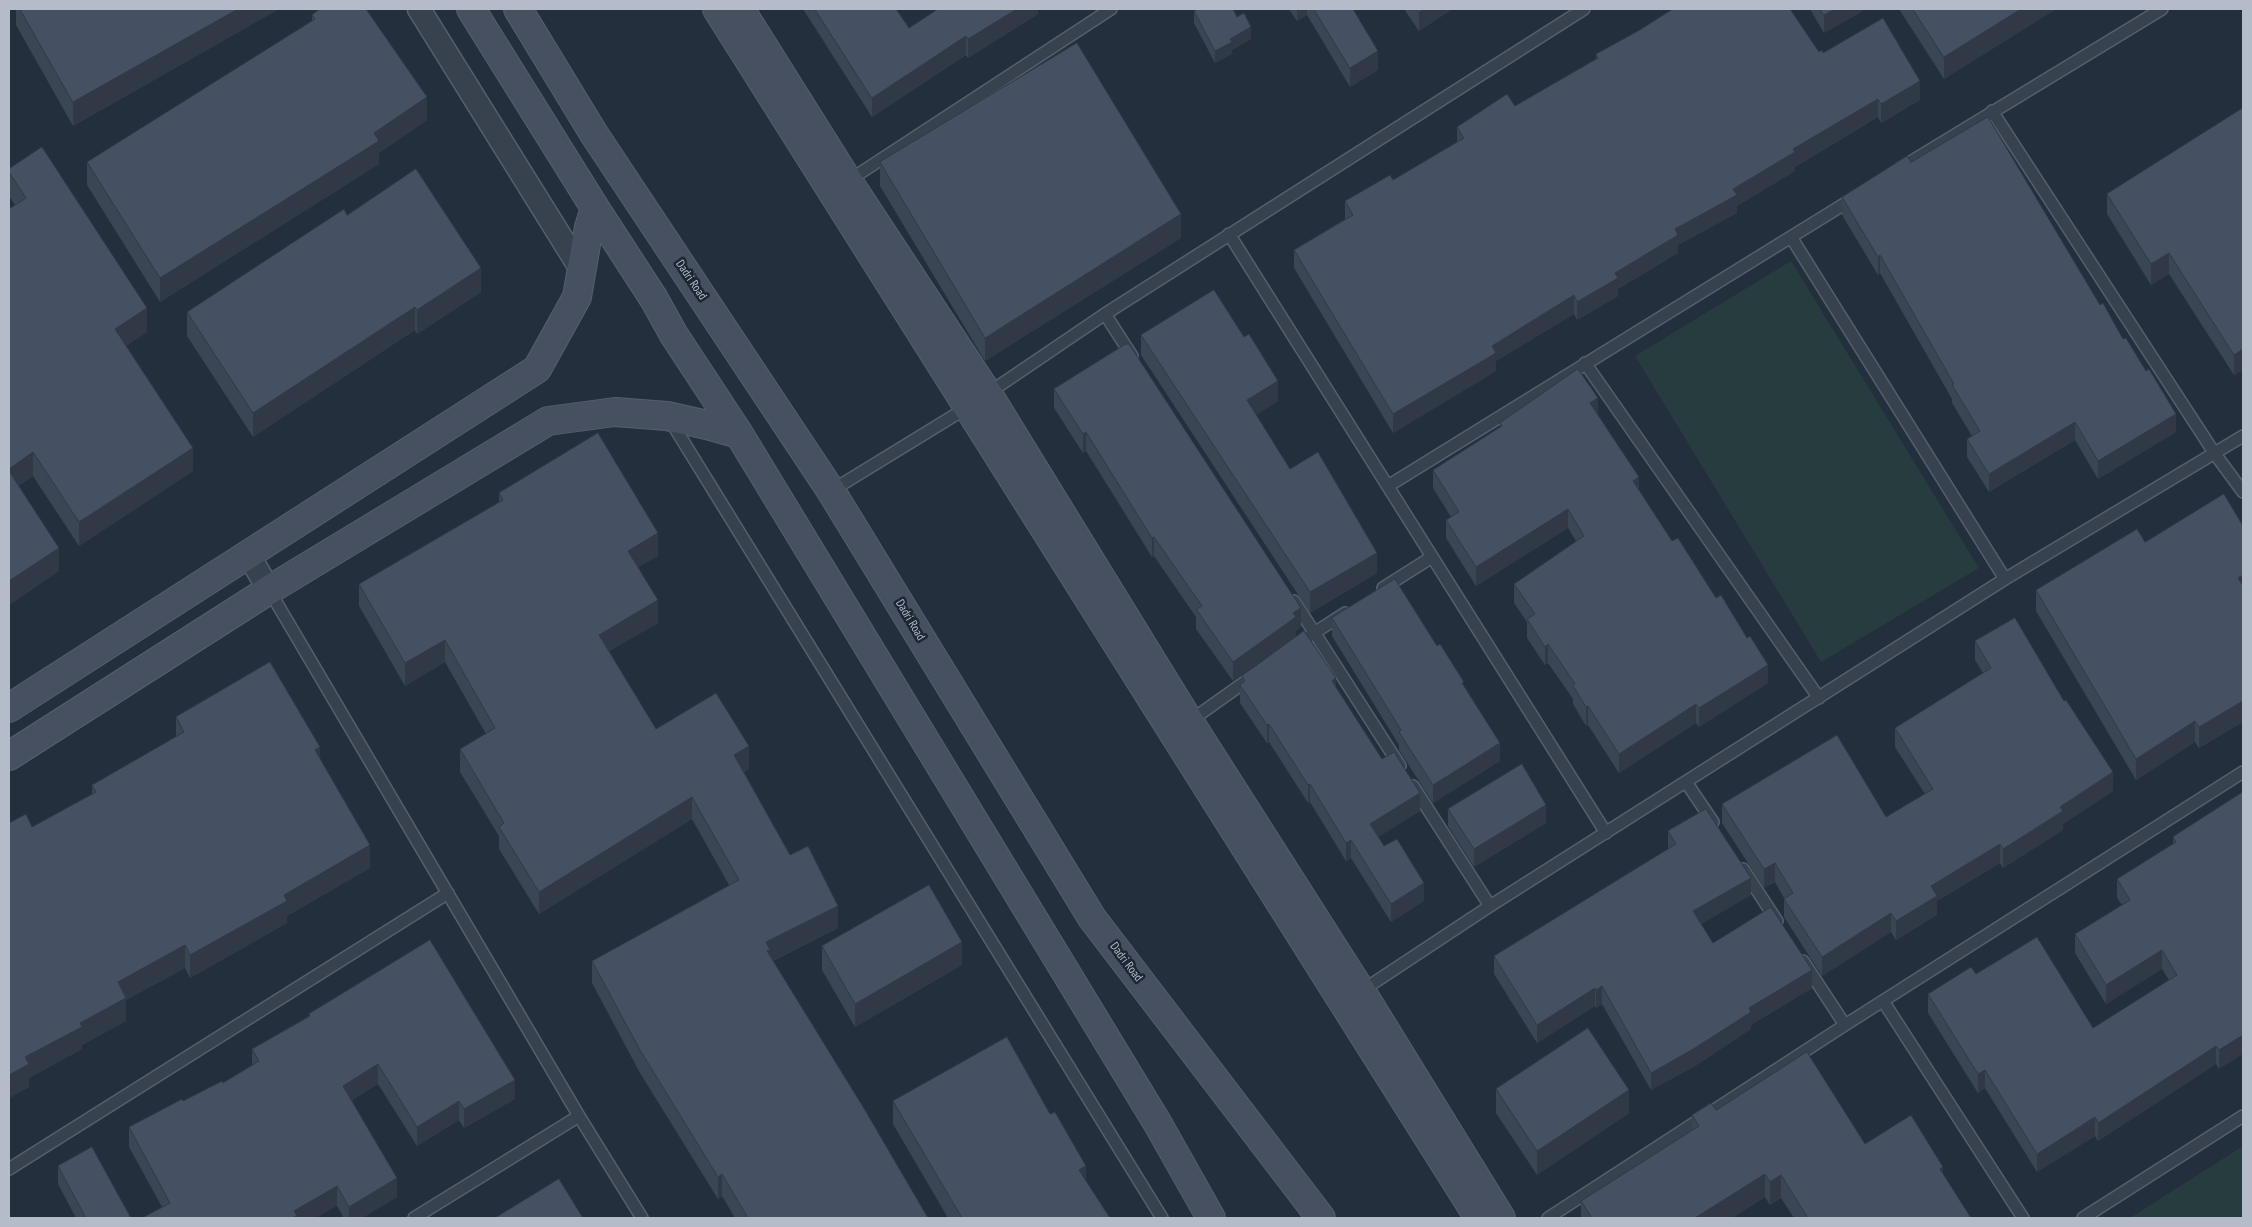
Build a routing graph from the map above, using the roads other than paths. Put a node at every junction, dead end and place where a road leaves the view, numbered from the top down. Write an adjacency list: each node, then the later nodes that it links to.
1 (420, 9): 17 (street)
2 (472, 9): 14 (street)
3 (518, 9): 27 (street, Dadri Road)
4 (717, 9): 12 (street)
5 (740, 9): 12 (street)
6 (1111, 9): 9 (lane)
7 (1584, 9): 15 (lane)
8 (2162, 9): 10 (lane)
9 (1092, 14): 12 (lane)
10 (1992, 111): 11 (lane); 25 (lane)
11 (1892, 174)
12 (840, 186): 21 (street)
13 (1866, 190): 16 (lane)
14 (595, 208): 17 (street); 23 (street)
15 (1229, 234): 18 (lane); 26 (lane)
16 (1791, 237): 20 (lane); 31 (lane)
17 (582, 271): 29 (street)
18 (1105, 314): 19 (lane); 21 (lane)
19 (1137, 363)
20 (1585, 363): 26 (lane); 39 (lane)
21 (978, 400): 27 (lane); 41 (street)
22 (667, 416): 23 (street); 33 (street); 62 (lane)
23 (739, 434): 57 (street)
24 (2243, 436): 25 (lane)
25 (2215, 454): 28 (lane); 31 (lane)
26 (1388, 486): 30 (lane)
27 (831, 491): 58 (street, Dadri Road)
28 (2243, 492)
29 (248, 554): 33 (street); 40 (street)
30 (1432, 557): 34 (lane); 46 (lane)
31 (2005, 579): 39 (lane)
32 (1285, 588): 36 (lane)
33 (269, 590): 42 (street); 48 (lane)
34 (1377, 592)
35 (1354, 608): 36 (lane)
36 (1314, 633): 37 (lane); 49 (lane)
37 (1298, 644)
38 (1259, 672): 41 (lane)
39 (1819, 698): 44 (lane)
40 (9, 708)
41 (1180, 727): 52 (street)
42 (9, 756)
43 (2243, 772): 53 (lane)
44 (1686, 782): 45 (lane); 46 (lane)
45 (1718, 831)
46 (1606, 832): 49 (lane)
47 (1739, 863): 50 (lane)
48 (448, 893): 55 (lane); 59 (lane)
49 (1490, 906): 52 (lane)
50 (1782, 928)
51 (1797, 952): 54 (lane)
52 (1353, 997): 67 (street); 68 (street)
53 (1883, 1001): 54 (lane); 70 (lane)
54 (1845, 1025): 69 (lane)
55 (579, 1116): 60 (lane); 61 (lane)
56 (2243, 1116): 71 (lane)
57 (1158, 1124): 63 (street); 64 (street)
58 (1261, 1137): 65 (street); 66 (street, Dadri Road)
59 (9, 1168)
60 (414, 1218)
61 (642, 1218)
62 (1162, 1218)
63 (1211, 1218)
64 (1224, 1218)
65 (1304, 1218)
66 (1321, 1218)
67 (1479, 1218)
68 (1501, 1218)
69 (1548, 1218)
70 (2023, 1218)
71 (2083, 1218)

